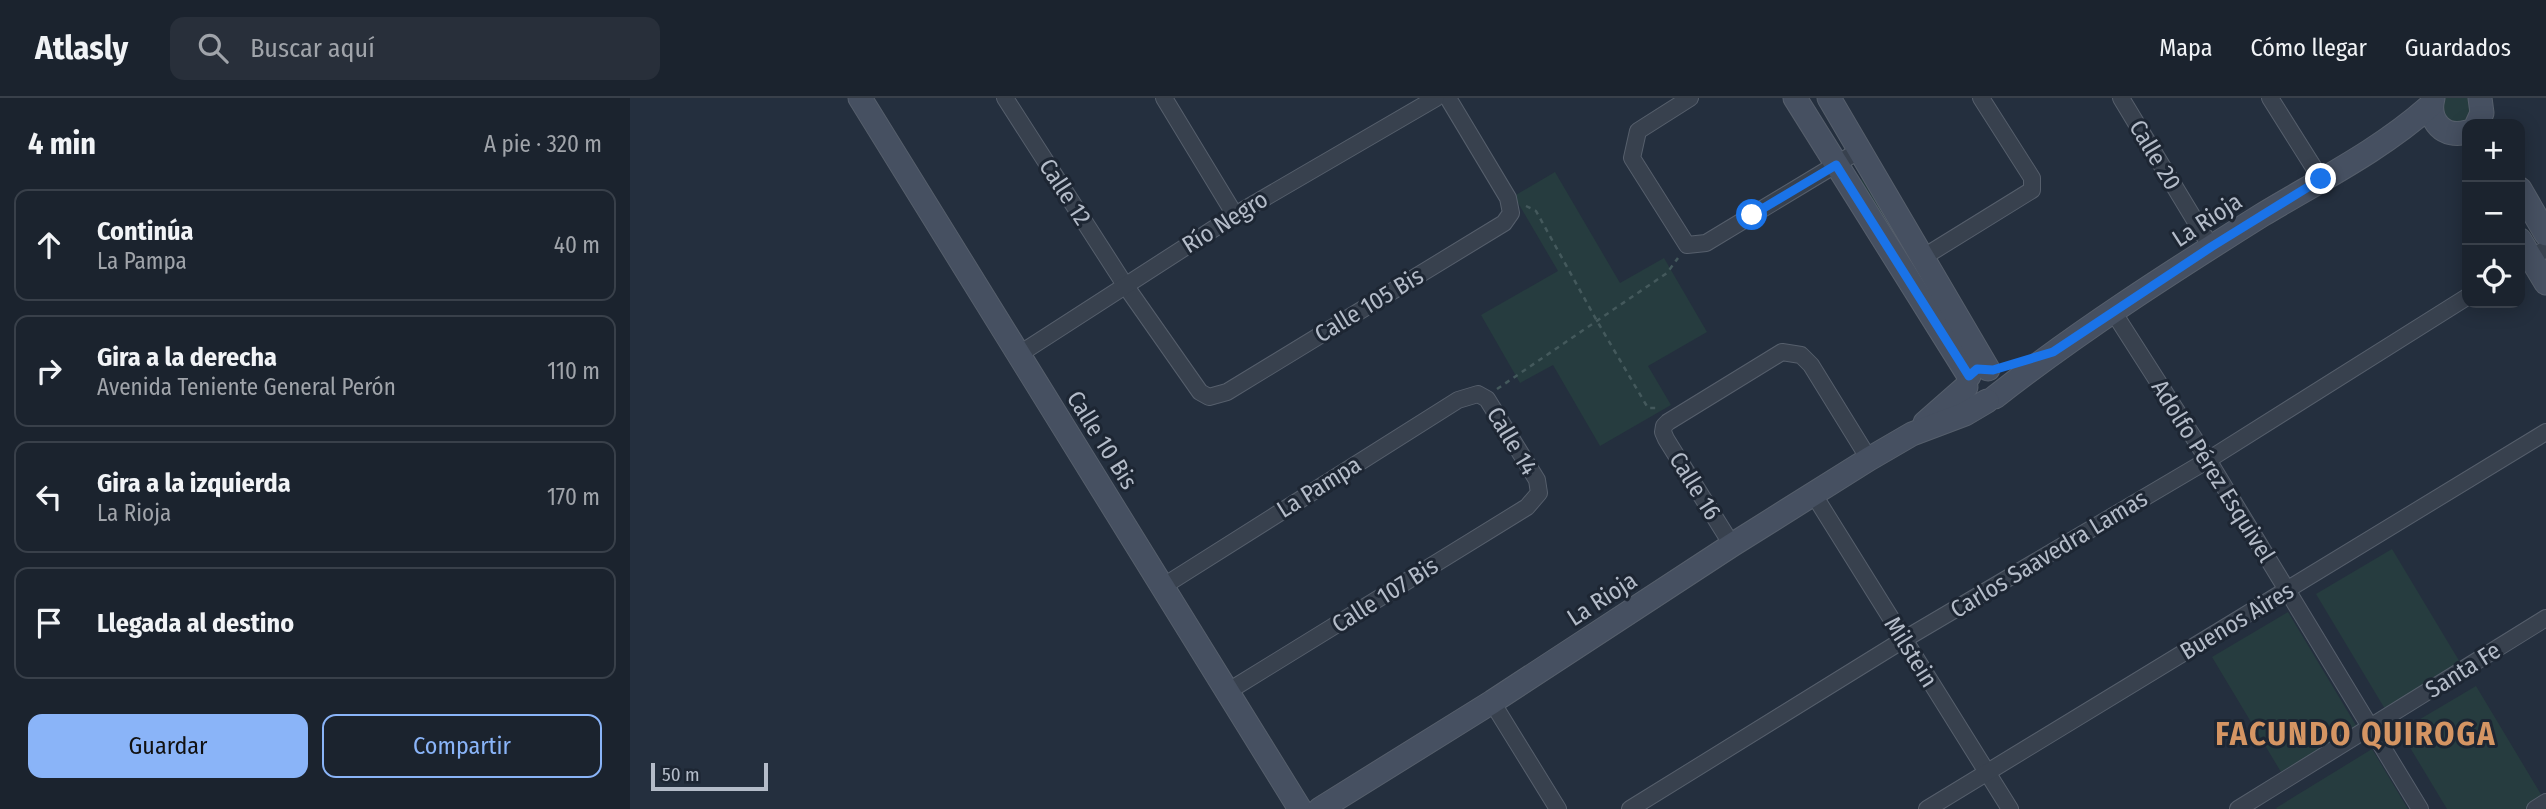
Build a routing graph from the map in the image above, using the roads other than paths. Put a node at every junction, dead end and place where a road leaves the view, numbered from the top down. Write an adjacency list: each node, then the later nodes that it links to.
1 (860, 98): 29 (main road, Calle 10 Bis)
2 (1005, 98): 25 (street, Calle 12)
3 (1164, 98): 20 (street)
4 (1436, 98): 20 (street, Río Negro)
5 (1448, 98): 32 (street, Calle 105 Bis)
6 (1690, 98): 17 (street)
7 (1795, 98): 17 (main road)
8 (1829, 98): 16 (main road)
9 (1980, 98): 23 (street)
10 (2121, 98): 22 (street, Calle 20)
11 (2270, 98): 18 (street)
12 (2432, 102): 13 (main road); 15 (main road, La Rioja)
13 (2462, 120)
14 (2462, 124): 15 (main road, La Rioja)
15 (2393, 138): 18 (main road, La Rioja)
16 (1860, 150): 17 (street); 23 (main road)
17 (1836, 165): 30 (main road)
18 (2321, 179): 22 (main road, La Rioja)
19 (2525, 208): 21 (main road)
20 (1235, 215): 25 (street, Río Negro)
21 (2534, 242): 24 (main road)
22 (2211, 247): 27 (main road, La Rioja)
23 (1922, 258): 30 (main road)
24 (2546, 283)
25 (1125, 285): 29 (street, Río Negro); 32 (street, Calle 12)
26 (2462, 300): 37 (street, Carlos Saavedra Lamas)
27 (2114, 313): 28 (main road, La Rioja); 37 (street, Adolfo Pérez Esquivel)
28 (2053, 352): 30 (main road, La Rioja); 33 (main road, La Rioja)
29 (1018, 355): 41 (main road, Calle 10 Bis)
30 (1979, 376): 33 (main road); 33 (main road); 35 (main road, La Rioja)
31 (1483, 396): 38 (street, Calle 14); 41 (street, La Pampa)
32 (1209, 397)
33 (1991, 399): 35 (main road, La Rioja)
34 (2546, 432): 42 (street, Buenos Aires)
35 (1912, 434): 36 (main road, La Rioja)
36 (1869, 459): 39 (main road, La Rioja); 40 (street, Calle 16)
37 (2208, 460): 42 (street, Adolfo Pérez Esquivel); 44 (street, Carlos Saavedra Lamas)
38 (1539, 493): 45 (street, Calle 107 Bis)
39 (1814, 495): 40 (main road, La Rioja); 44 (street, Milstein)
40 (1732, 545): 46 (main road, La Rioja)
41 (1161, 587): 45 (main road, Calle 10 Bis)
42 (2288, 591): 47 (street, Adolfo Pérez Esquivel); 48 (street, Buenos Aires)
43 (2546, 618): 47 (street, Santa Fe)
44 (1903, 640): 48 (street, Milstein); 53 (street, Carlos Saavedra Lamas)
45 (1227, 692): 50 (main road, Calle 10 Bis)
46 (1492, 702): 51 (main road, La Rioja); 52 (street)
47 (2370, 728): 56 (street, Santa Fe); 57 (street, Adolfo Pérez Esquivel)
48 (1988, 772): 54 (street, Buenos Aires); 55 (street, Milstein)
49 (2546, 802): 58 (street)
50 (1300, 809)
51 (1320, 809)
52 (1558, 809)
53 (1630, 809)
54 (1927, 809)
55 (2010, 809)
56 (2238, 809)
57 (2420, 809)
58 (2535, 809)

